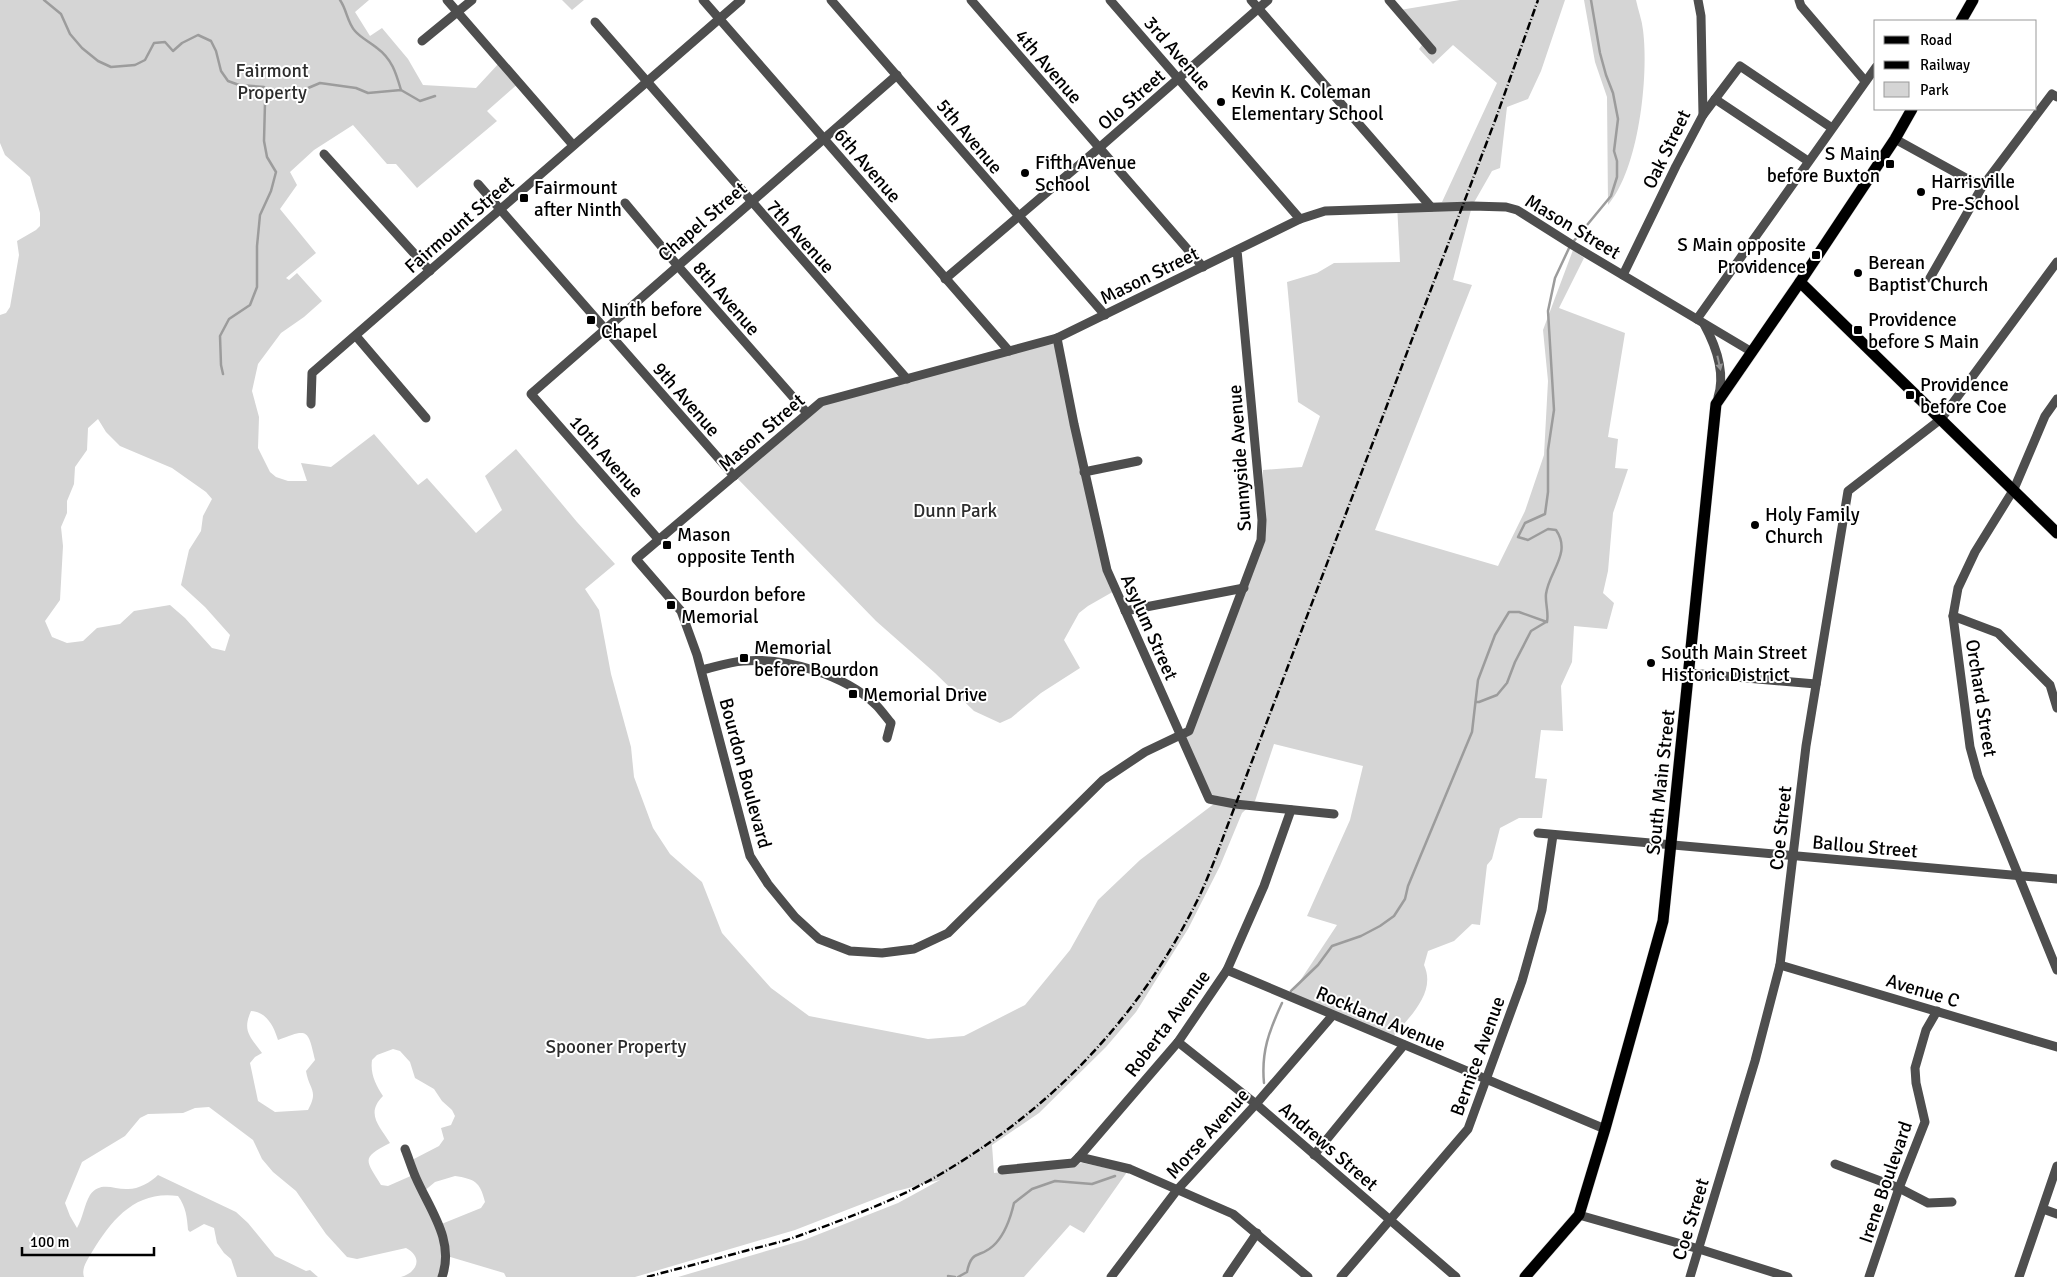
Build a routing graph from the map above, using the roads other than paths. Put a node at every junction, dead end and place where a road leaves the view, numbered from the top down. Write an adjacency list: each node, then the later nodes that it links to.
1 (447, 0): 15 (street)
2 (472, 0): 15 (street)
3 (703, 0): 16 (street, 6th Avenue)
4 (740, 0): 16 (street, Fairmount Street)
5 (831, 0): 22 (street, 5th Avenue)
6 (971, 0): 34 (street, 4th Avenue)
7 (1110, 0): 23 (street, 3rd Avenue)
8 (1251, 0): 14 (street)
9 (1268, 0): 14 (street, Olo Street)
10 (1389, 0): 20 (street)
11 (1698, 0): 29 (street, Oak Street)
12 (1799, 0): 24 (street)
13 (1973, 0): 17 (main road)
14 (1258, 9): 23 (street, Olo Street); 41 (street)
15 (458, 12): 19 (street); 33 (street)
16 (719, 19): 25 (street, Fairmount Street); 31 (street, 6th Avenue)
17 (1962, 20)
18 (595, 22): 25 (street, 7th Avenue)
19 (422, 41)
20 (1432, 50)
21 (1874, 70): 24 (street)
22 (897, 75): 31 (street, Chapel Street); 43 (street, 5th Avenue)
23 (1179, 78): 34 (street, Olo Street); 44 (street, 3rd Avenue)
24 (1865, 81): 30 (street)
25 (646, 82): 33 (street, Fairmount Street); 39 (street, 7th Avenue)
26 (2057, 97): 38 (street)
27 (1715, 99): 29 (street); 30 (street); 36 (street)
28 (1911, 110): 32 (main road, South Main Street)
29 (1703, 115): 50 (street, Oak Street)
30 (1832, 128): 36 (street)
31 (824, 138): 39 (street, Chapel Street); 52 (street, 6th Avenue)
32 (1895, 139): 38 (street); 53 (main road, South Main Street)
33 (573, 145): 42 (street, Fairmount Street)
34 (1099, 148): 43 (street, Olo Street); 48 (street, 4th Avenue)
35 (324, 154): 49 (street)
36 (1808, 161): 55 (street)
37 (478, 184): 42 (street, 9th Avenue)
38 (1982, 187): 51 (street)
39 (750, 202): 47 (street, Chapel Street); 61 (street, 7th Avenue)
40 (625, 203): 47 (street, 8th Avenue)
41 (1431, 207): 44 (street, Mason Street); 50 (street, Mason Street)
42 (501, 210): 49 (street, Fairmount Street); 56 (street, 9th Avenue)
43 (1018, 217): 52 (street, Olo Street); 54 (street, 5th Avenue)
44 (1300, 219): 45 (street, Mason Street)
45 (1238, 250): 48 (street, Mason Street); 76 (street, Sunnyside Avenue)
46 (2057, 262): 68 (street, Coe Street)
47 (676, 265): 56 (street, Chapel Street); 66 (street, 8th Avenue)
48 (1202, 267): 54 (street, Mason Street)
49 (430, 270): 57 (street, Fairmount Street)
50 (1623, 274): 55 (street, Mason Street)
51 (1930, 278)
52 (945, 279): 59 (street, 6th Avenue)
53 (1800, 282): 60 (main road, South Main Street); 68 (main road)
54 (1105, 315): 58 (street, Mason Street)
55 (1700, 321): 60 (street, Mason Street); 65 (street, one-way to 65)
56 (604, 328): 62 (street, Chapel Street); 71 (street, 9th Avenue)
57 (356, 336): 64 (street, Fairmount Street); 67 (street)
58 (1057, 338): 59 (street, Mason Street); 70 (street, Asylum Street)
59 (1009, 351): 61 (street, Mason Street)
60 (1752, 352): 65 (main road, South Main Street)
61 (906, 379): 66 (street, Mason Street)
62 (531, 394): 74 (street, 10th Avenue)
63 (2057, 399): 72 (street, Orchard Street)
64 (311, 404)
65 (1716, 404): 80 (main road, South Main Street)
66 (807, 412): 71 (street, Mason Street)
67 (426, 418)
68 (1942, 419): 72 (main road); 81 (street, Coe Street)
69 (1138, 461): 70 (street)
70 (1084, 472): 77 (street, Asylum Street)
71 (734, 476): 74 (street, Mason Street)
72 (2014, 489): 73 (main road); 78 (street, Orchard Street)
73 (2057, 532)
74 (659, 540): 75 (street, Mason Street)
75 (636, 559): 79 (street, Bourdon Boulevard)
76 (1244, 588): 77 (street); 83 (street, Sunnyside Avenue)
77 (1125, 611): 83 (street, Asylum Street)
78 (1953, 616): 82 (street); 91 (street, Orchard Street)
79 (702, 670): 83 (street, Bourdon Boulevard); 84 (street)
80 (1689, 673): 81 (street); 89 (main road, South Main Street)
81 (1816, 684): 90 (street, Coe Street)
82 (2057, 708)
83 (1180, 735): 85 (street, Asylum Street)
84 (887, 738)
85 (1291, 810): 86 (street, Asylum Street); 94 (street, Roberta Avenue)
86 (1334, 814)
87 (1538, 833): 88 (street, Ballou Street)
88 (1553, 835): 89 (street, Ballou Street); 101 (street, Bernice Avenue)
89 (1671, 845): 90 (street, Ballou Street); 103 (main road, South Main Street)
90 (1794, 857): 91 (street, Ballou Street); 93 (street, Coe Street)
91 (2018, 876): 92 (street, Ballou Street); 95 (street, Orchard Street)
92 (2057, 879)
93 (1780, 965): 96 (street, Avenue C); 118 (street, Coe Street)
94 (1227, 970): 97 (street, Rockland Avenue); 98 (street, Roberta Avenue)
95 (2057, 970)
96 (1937, 1011): 100 (street, Avenue C); 110 (street, Irene Boulevard)
97 (1332, 1016): 99 (street, Rockland Avenue); 102 (street, Morse Avenue)
98 (1178, 1042): 102 (street, Andrews Street); 106 (street, Roberta Avenue)
99 (1404, 1045): 101 (street, Rockland Avenue); 105 (street)
100 (2057, 1047)
101 (1486, 1080): 103 (street, Rockland Avenue); 116 (street, Bernice Avenue)
102 (1256, 1104): 105 (street, Andrews Street); 111 (street, Morse Avenue)
103 (1605, 1129): 115 (main road, South Main Street)
104 (405, 1149): 119 (street)
105 (1314, 1155): 116 (street, Andrews Street)
106 (1079, 1157): 109 (street); 111 (street)
107 (1835, 1164): 110 (street)
108 (2057, 1166): 113 (street)
109 (1002, 1170)
110 (1899, 1188): 112 (street); 128 (street, Irene Boulevard)
111 (1177, 1190): 117 (street); 120 (street, Morse Avenue)
112 (1952, 1202)
113 (2043, 1209): 114 (street); 129 (street)
114 (2057, 1214)
115 (1578, 1215): 118 (street); 125 (main road, South Main Street)
116 (1390, 1220): 123 (street, Bernice Avenue); 124 (street, Andrews Street)
117 (1257, 1234): 121 (street); 122 (street)
118 (1699, 1249): 126 (street, Coe Street); 127 (street)
119 (442, 1277)
120 (1111, 1277)
121 (1227, 1277)
122 (1308, 1277)
123 (1341, 1277)
124 (1456, 1277)
125 (1525, 1277)
126 (1690, 1277)
127 (1788, 1277)
128 (1869, 1277)
129 (2019, 1277)

